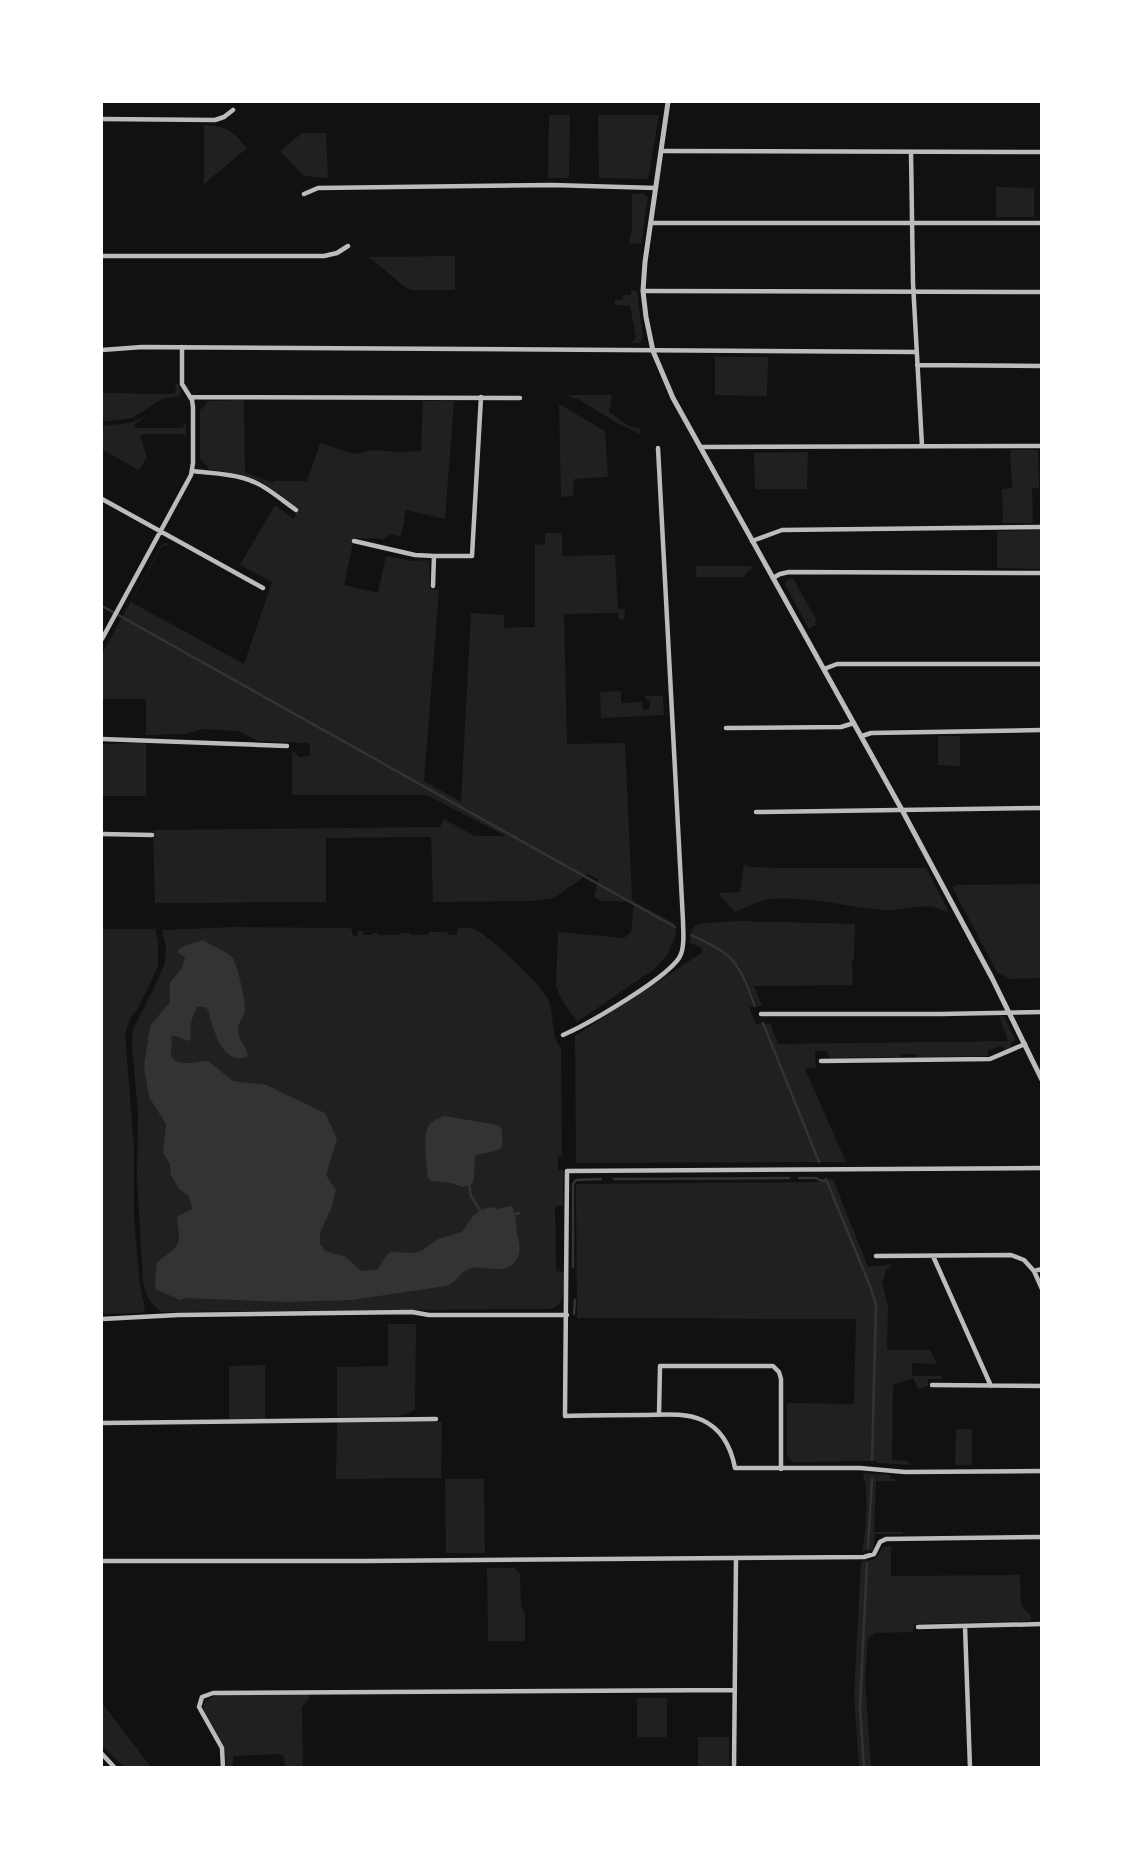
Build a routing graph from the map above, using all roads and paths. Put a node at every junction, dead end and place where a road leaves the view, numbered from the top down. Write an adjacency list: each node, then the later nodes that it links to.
1 (668, 102): 4 (street)
2 (233, 110): 3 (street)
3 (102, 119)
4 (661, 151): 5 (street); 7 (street)
5 (911, 152): 6 (street); 10 (street)
6 (1041, 152)
7 (656, 188): 8 (street); 9 (street)
8 (304, 194)
9 (651, 223): 10 (street); 14 (street)
10 (913, 223): 11 (street); 15 (street)
11 (1041, 223)
12 (348, 246): 13 (street)
13 (102, 256)
14 (643, 291): 15 (street); 19 (street)
15 (914, 291): 16 (street); 20 (street)
16 (1041, 292)
17 (182, 347): 18 (street); 19 (street); 23 (street)
18 (102, 350)
19 (653, 351): 20 (street); 28 (street)
20 (917, 352): 21 (street)
21 (917, 365): 22 (street); 26 (street)
22 (1041, 366)
23 (190, 397): 24 (street); 30 (street)
24 (481, 397): 25 (street); 37 (street)
25 (520, 398)
26 (922, 446): 27 (street); 28 (street)
27 (1041, 446)
28 (700, 447): 36 (street)
29 (658, 448): 59 (street)
30 (192, 471): 32 (street); 34 (street)
31 (102, 499): 34 (street)
32 (296, 510)
33 (1041, 527): 36 (street)
34 (160, 531): 41 (street); 42 (street)
35 (354, 541): 37 (street)
36 (752, 541): 39 (street)
37 (434, 556): 40 (street)
38 (1041, 573): 39 (street)
39 (773, 578): 44 (street)
40 (432, 586)
41 (263, 588)
42 (102, 639)
43 (1041, 664): 44 (street)
44 (824, 669): 45 (street)
45 (854, 723): 46 (street); 48 (street)
46 (726, 728)
47 (1041, 730): 48 (street)
48 (862, 736): 52 (street)
49 (102, 739): 50 (street)
50 (287, 746)
51 (1041, 808): 52 (street)
52 (902, 810): 53 (street); 57 (street)
53 (756, 812)
54 (102, 834): 55 (street)
55 (152, 835)
56 (1041, 1012): 57 (street)
57 (1010, 1013): 58 (street); 60 (street)
58 (761, 1014)
59 (563, 1035)
60 (1025, 1044): 61 (street); 62 (street)
61 (821, 1061)
62 (1041, 1080)
63 (1041, 1168): 69 (street)
64 (876, 1256): 65 (street)
65 (933, 1256): 67 (street); 72 (street)
66 (1041, 1269): 67 (street)
67 (1034, 1271): 68 (street)
68 (1041, 1289)
69 (567, 1315): 70 (street); 74 (street)
70 (102, 1319)
71 (932, 1385): 72 (street)
72 (991, 1386): 73 (street)
73 (1041, 1386)
74 (659, 1415): 77 (street); 77 (street)
75 (436, 1419): 76 (street)
76 (102, 1423)
77 (781, 1469): 78 (street)
78 (1041, 1471)
79 (1041, 1537): 80 (street)
80 (736, 1558): 81 (street); 85 (street)
81 (102, 1561)
82 (1041, 1624): 83 (street)
83 (965, 1626): 84 (street); 90 (street)
84 (918, 1627)
85 (735, 1690): 88 (street); 89 (street)
86 (102, 1754): 87 (street)
87 (115, 1768)
88 (223, 1768)
89 (734, 1768)
90 (970, 1768)

